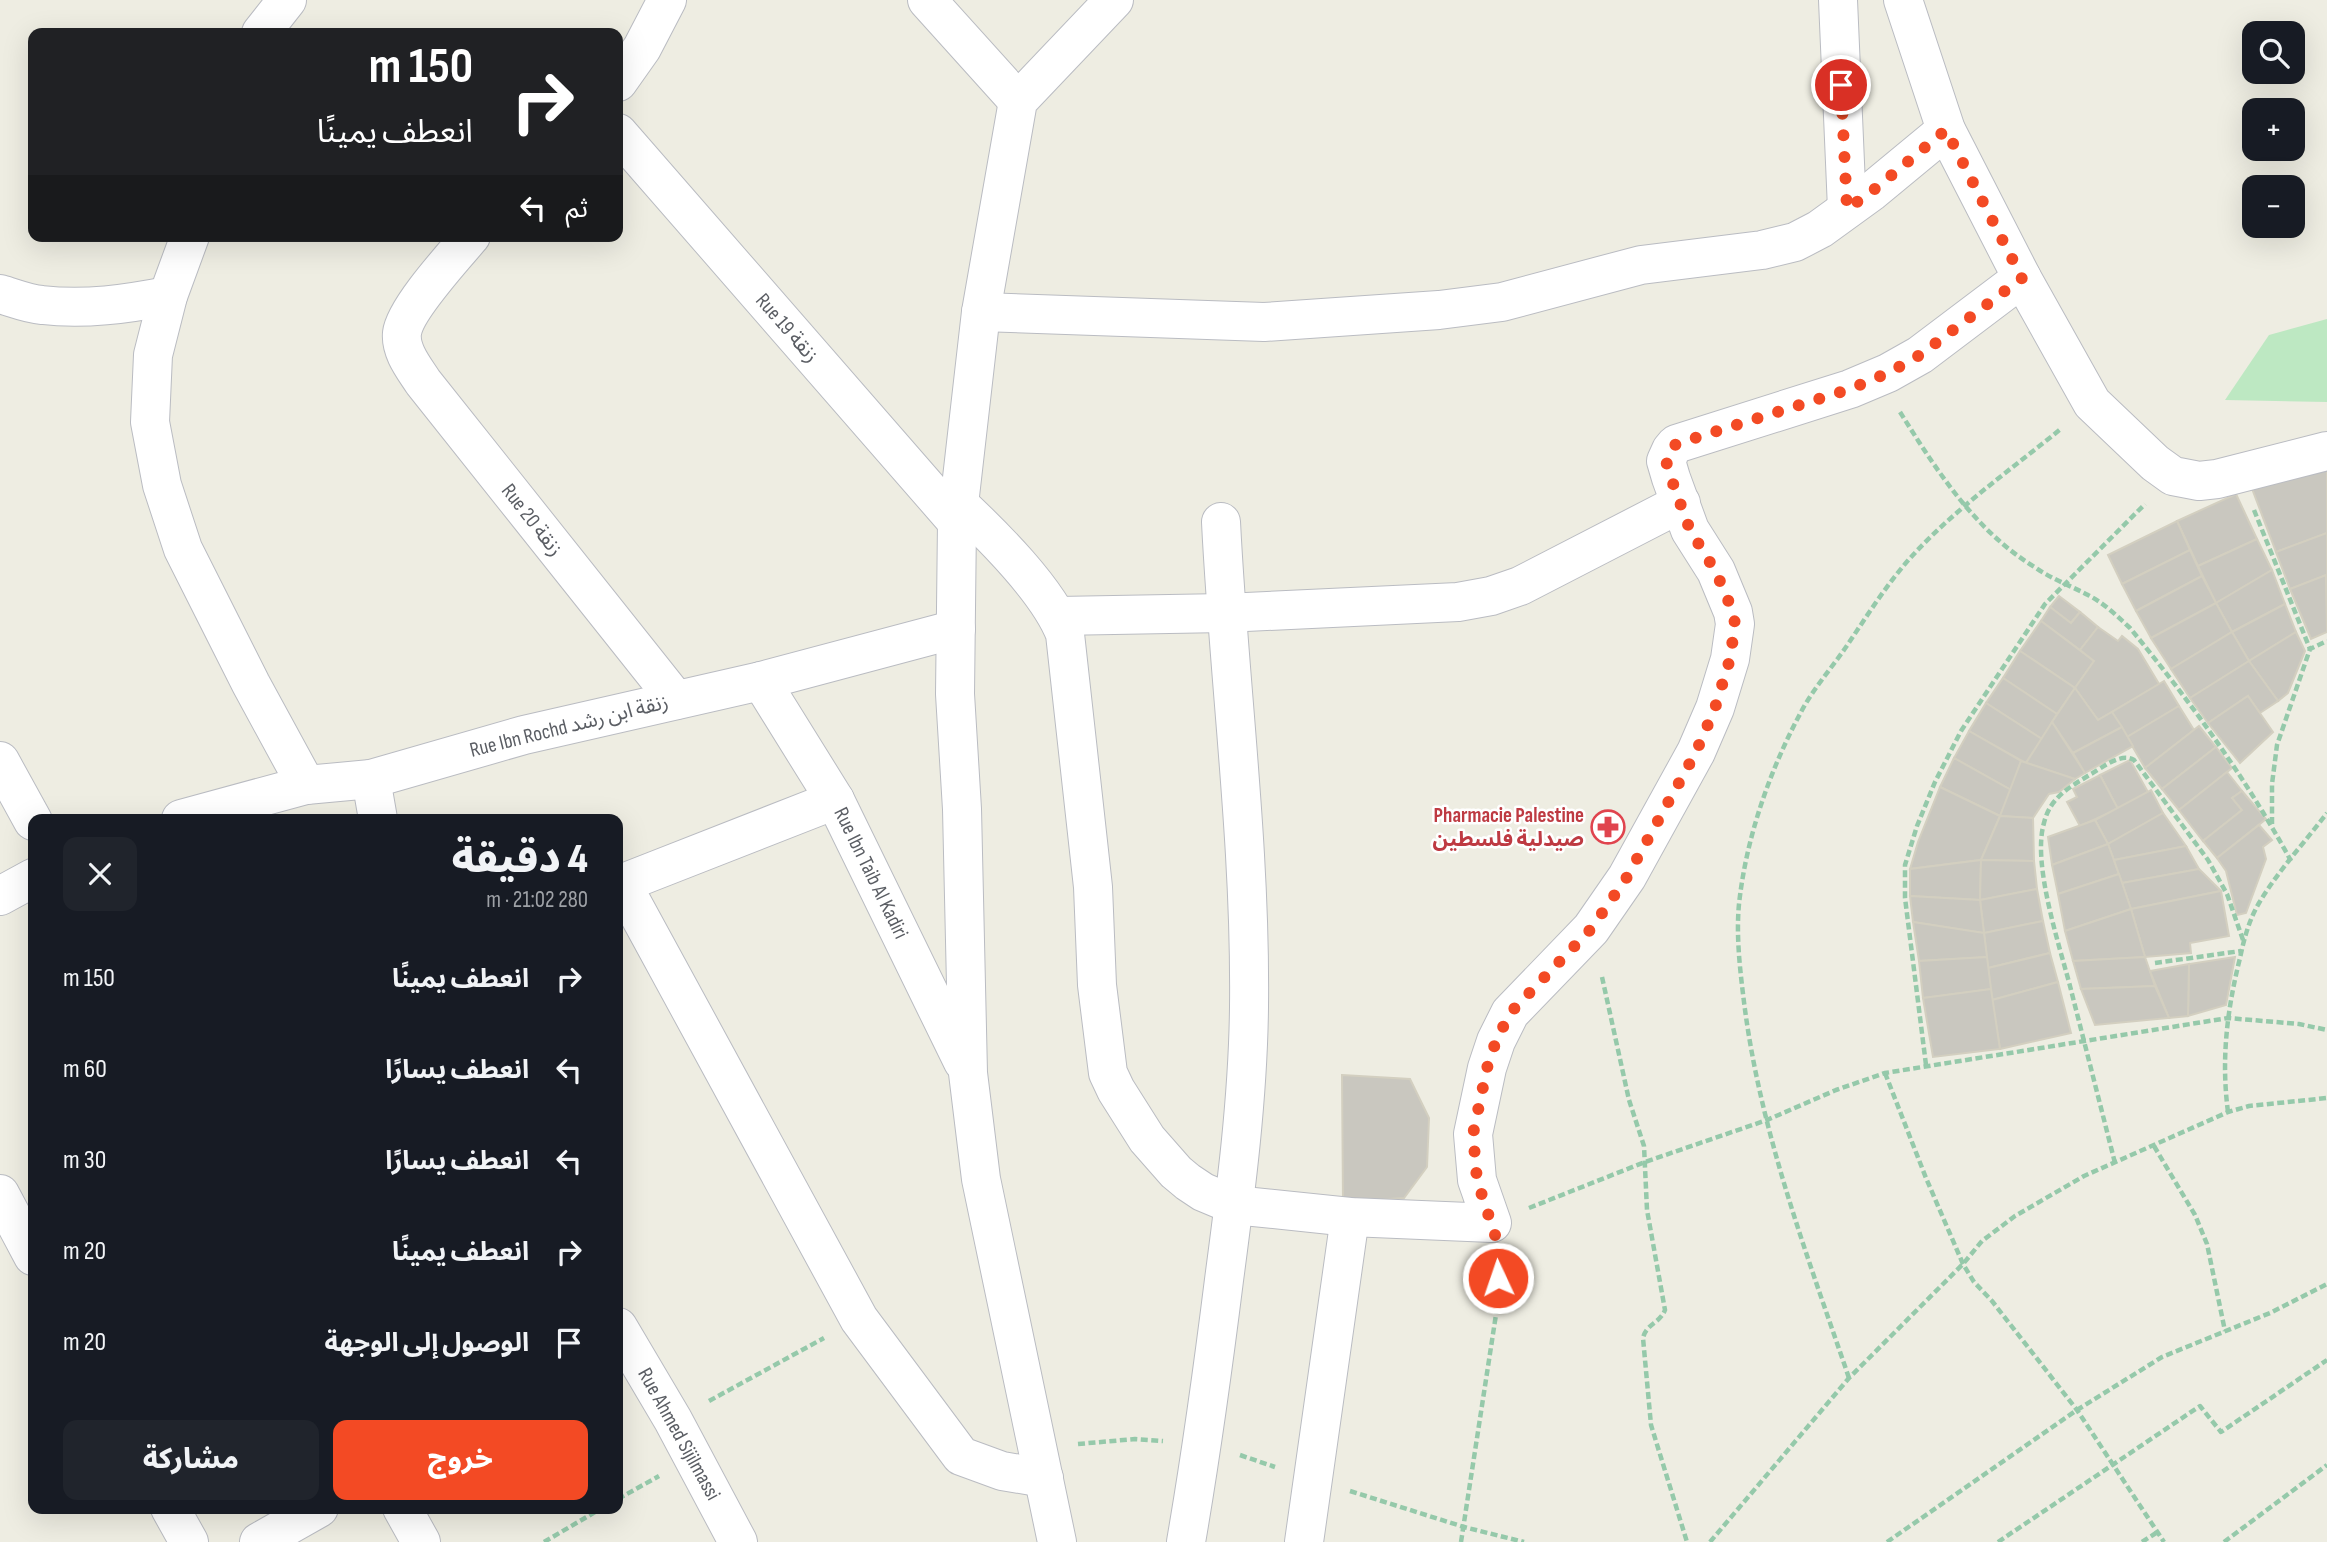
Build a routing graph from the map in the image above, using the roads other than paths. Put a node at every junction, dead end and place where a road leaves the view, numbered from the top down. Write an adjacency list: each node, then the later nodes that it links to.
1 (287, 0): 7 (street)
2 (667, 0): 8 (street)
3 (928, 0): 9 (street)
4 (1114, 0): 9 (street)
5 (1838, 0): 12 (street)
6 (1903, 0): 10 (street)
7 (265, 28)
8 (623, 75)
9 (1018, 101): 18 (street)
10 (1946, 130): 12 (street); 15 (street)
11 (623, 140): 21 (street, Rue 19 زنقة)
12 (1847, 209): 18 (street)
13 (188, 242): 17 (street)
14 (466, 242): 27 (street, Rue 20 زنقة)
15 (2022, 278): 19 (street); 20 (street)
16 (0, 294): 17 (street)
17 (168, 296): 30 (street)
18 (981, 312): 21 (street)
19 (2327, 451)
20 (1681, 503): 23 (street); 42 (street)
21 (958, 512): 24 (street, Rue 19 زنقة); 25 (street)
22 (1221, 522): 23 (street)
23 (1226, 613): 24 (street); 41 (street)
24 (1058, 617): 41 (street)
25 (956, 629): 26 (street, Rue Ibn Rochd زنقة ابن رشد); 39 (street)
26 (761, 681): 27 (street, Rue Ibn Rochd زنقة ابن رشد); 31 (street, Rue Ibn Taib Al Kadiri)
27 (676, 700): 29 (street, Rue Ibn Rochd زنقة ابن رشد)
28 (0, 761): 32 (street)
29 (371, 779): 30 (street, Rue Ibn Rochd زنقة ابن رشد); 34 (street)
30 (306, 785): 33 (street, Rue Ibn Rochd زنقة ابن رشد)
31 (835, 800): 36 (street); 39 (street, Rue Ibn Taib Al Kadiri)
32 (29, 814)
33 (199, 814)
34 (377, 814)
35 (28, 881): 38 (street)
36 (623, 883)
37 (623, 889): 45 (street)
38 (0, 896)
39 (968, 1073): 45 (street)
40 (0, 1195): 43 (street)
41 (1234, 1205): 42 (street); 54 (street)
42 (1350, 1217): 55 (street)
43 (28, 1247)
44 (623, 1335): 52 (street, Rue Ahmed Sijilmassi)
45 (1040, 1463): 53 (street)
46 (173, 1514): 49 (street)
47 (308, 1514): 50 (street)
48 (405, 1514): 51 (street)
49 (189, 1542)
50 (259, 1542)
51 (421, 1542)
52 (738, 1542)
53 (1056, 1542)
54 (1186, 1542)
55 (1304, 1542)

